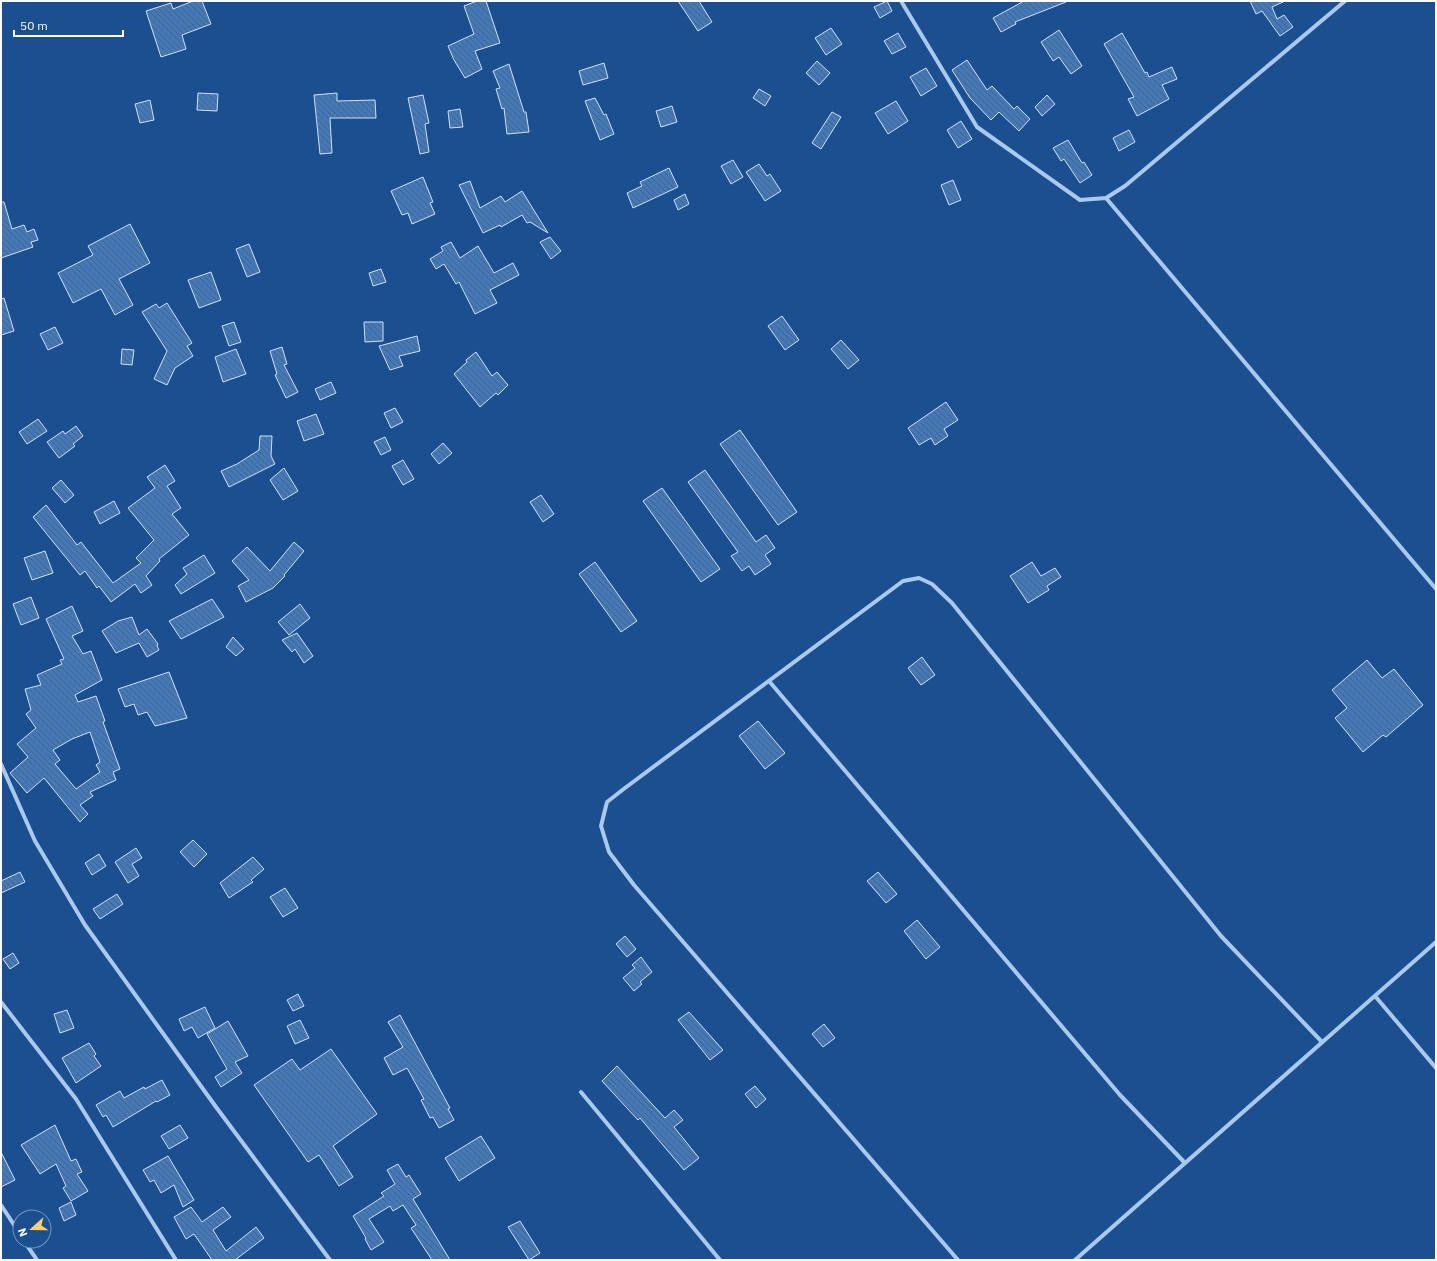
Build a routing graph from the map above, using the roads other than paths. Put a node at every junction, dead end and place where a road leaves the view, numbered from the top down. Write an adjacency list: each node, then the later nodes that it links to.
1 (900, 1): 3 (street)
2 (1345, 1): 3 (street)
3 (1106, 198): 4 (street)
4 (1436, 589)
5 (769, 681): 10 (street); 13 (street); 21 (street)
6 (1, 764): 19 (street)
7 (1436, 942): 8 (street)
8 (1375, 996): 10 (street); 11 (street)
9 (1, 1002): 18 (street)
10 (1322, 1042): 13 (street)
11 (1436, 1068)
12 (581, 1092): 20 (street)
13 (1185, 1163): 22 (street)
14 (1, 1205): 15 (street)
15 (12, 1222)
16 (29, 1249): 17 (street)
17 (37, 1260)
18 (176, 1260)
19 (330, 1260)
20 (720, 1260)
21 (958, 1260)
22 (1075, 1260)

